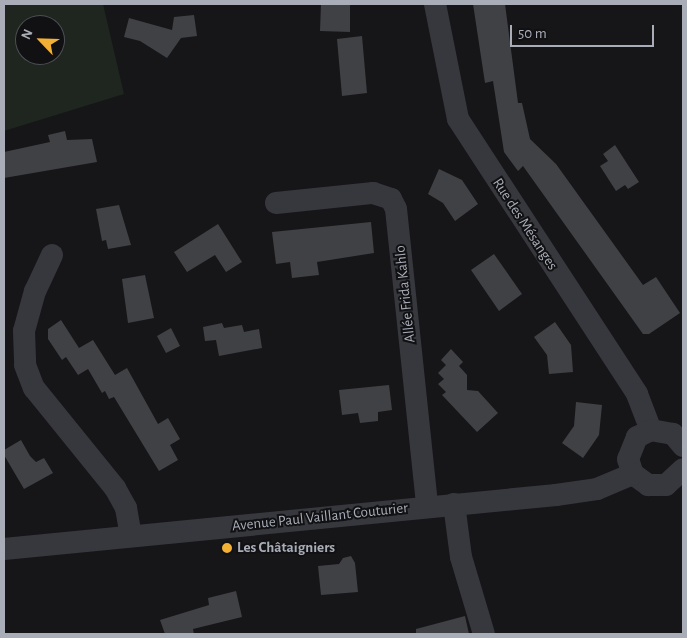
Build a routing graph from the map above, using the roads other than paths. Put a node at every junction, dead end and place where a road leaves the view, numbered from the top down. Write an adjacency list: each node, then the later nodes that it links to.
1 (435, 4): 4 (street, Rue des Mésanges)
2 (276, 203): 9 (street, Allée Frida Kahlo)
3 (52, 255): 10 (street)
4 (650, 430): 5 (street); 7 (street)
5 (683, 446)
6 (683, 469): 7 (street)
7 (633, 474): 8 (street, Avenue Paul Vaillant Couturier)
8 (454, 504): 9 (street, Avenue Paul Vaillant Couturier); 12 (street)
9 (428, 506): 10 (street, Avenue Paul Vaillant Couturier)
10 (131, 536): 11 (street, Avenue Paul Vaillant Couturier)
11 (4, 549)
12 (484, 634)

